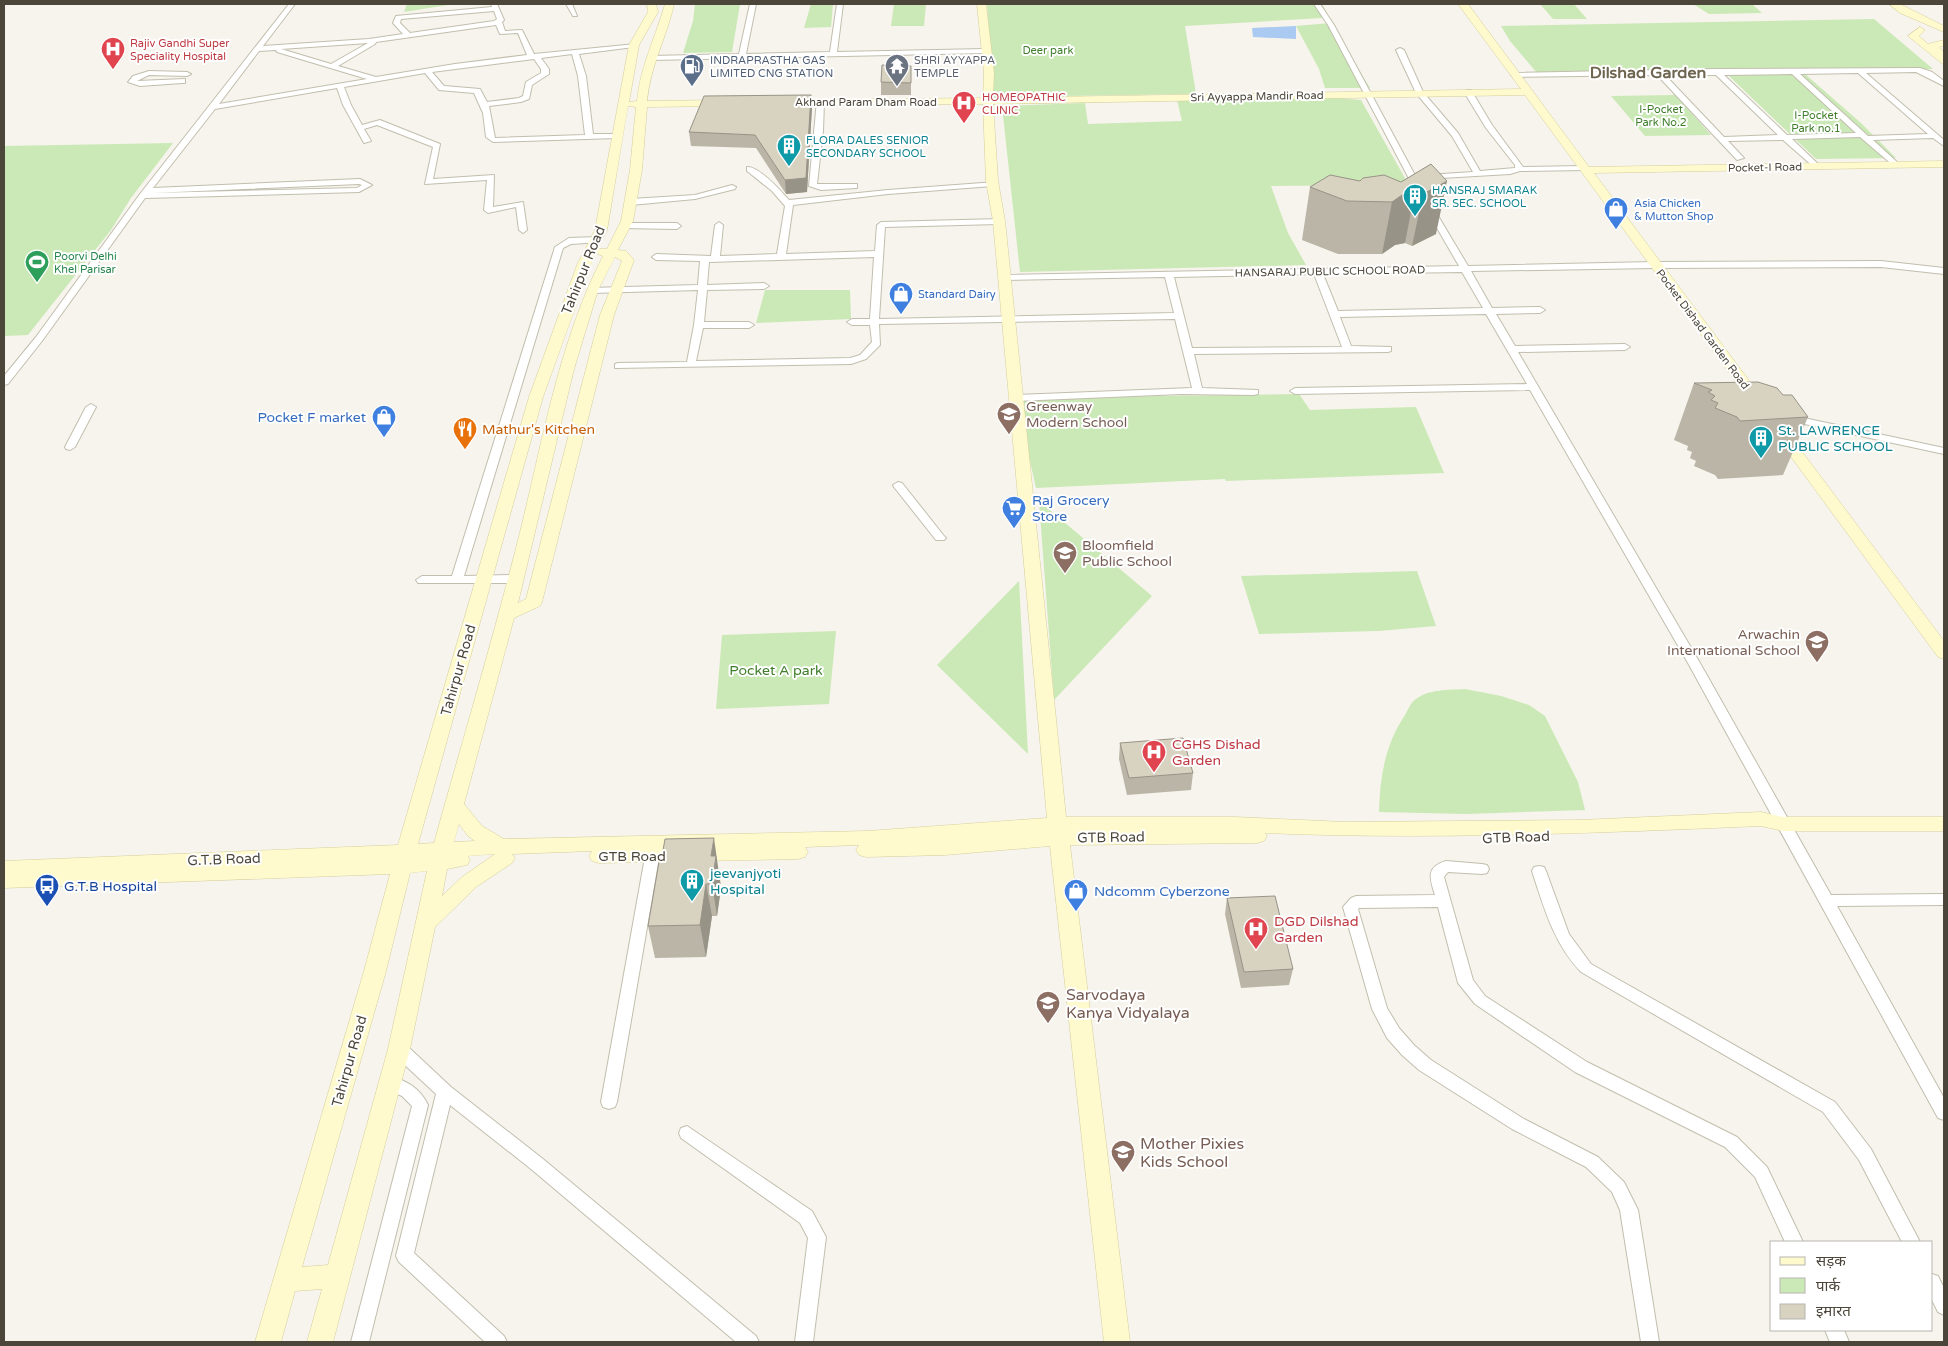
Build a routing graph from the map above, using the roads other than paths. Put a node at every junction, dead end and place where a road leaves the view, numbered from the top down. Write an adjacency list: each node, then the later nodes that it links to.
1 (292, 4): 25 (street)
2 (569, 4): 14 (street)
3 (652, 4): 22 (street, Tahirpur Road)
4 (670, 4): 33 (street, Tahirpur Road)
5 (753, 4): 31 (street)
6 (840, 4): 29 (street)
7 (982, 4): 28 (street)
8 (1317, 4): 49 (street)
9 (1462, 4): 41 (street, Pocket Dishad Garden Road)
10 (1894, 4): 13 (street)
11 (1912, 4): 15 (street)
12 (495, 6): 16 (street); 19 (street)
13 (1903, 11): 17 (street); 18 (street)
14 (575, 15)
15 (1944, 20)
16 (499, 22): 19 (street); 30 (street)
17 (1944, 29)
18 (1920, 30): 21 (street); 23 (street)
19 (409, 36): 20 (street)
20 (378, 40): 24 (street); 35 (street)
21 (1944, 42): 23 (street)
22 (634, 45): 27 (street); 55 (street, Tahirpur Road)
23 (1928, 47): 32 (street); 34 (street)
24 (270, 48): 25 (street); 35 (street)
25 (257, 49): 58 (street)
26 (1400, 50): 48 (street)
27 (576, 51): 30 (street); 63 (street)
28 (986, 51): 29 (street); 50 (street)
29 (833, 54): 31 (street)
30 (533, 56): 36 (street); 54 (street)
31 (742, 56): 33 (street)
32 (1944, 57)
33 (651, 58): 56 (street, Tahirpur Road)
34 (1944, 62)
35 (332, 66): 43 (street)
36 (427, 71): 43 (street); 54 (street)
37 (1716, 71): 39 (street); 40 (street); 64 (street)
38 (1860, 71): 39 (street); 44 (street); 62 (street)
39 (1794, 72): 61 (street)
40 (1658, 73): 41 (street); 65 (street)
41 (1515, 76): 47 (street, Pocket Dishad Garden Road)
42 (185, 78): 42 (street)
43 (378, 79): 45 (street)
44 (1944, 84)
45 (340, 86): 58 (street); 59 (street)
46 (1468, 92): 47 (street, Sri Ayyappa Mandir Road); 48 (street, Sri Ayyappa Mandir Road); 73 (street)
47 (1526, 92): 74 (street, Pocket Dishad Garden Road)
48 (1420, 93): 49 (street, Sri Ayyappa Mandir Road); 75 (street)
49 (1366, 94): 50 (street, Sri Ayyappa Mandir Road); 76 (street)
50 (988, 101): 52 (street, Akhand Param Dham Road); 77 (street)
51 (780, 102): 52 (street, Akhand Param Dham Road)
52 (820, 102): 78 (street)
53 (730, 103): 57 (street)
54 (485, 104): 63 (street)
55 (623, 104): 56 (street); 60 (street, Tahirpur Road)
56 (641, 104): 57 (street); 57 (street); 81 (street, Tahirpur Road)
57 (671, 104)
58 (212, 107): 80 (street)
59 (360, 128): 66 (street); 87 (street)
60 (617, 136): 63 (street); 88 (street, Tahirpur Road)
61 (1865, 136): 62 (street); 64 (street); 70 (street)
62 (1936, 136): 67 (street)
63 (589, 137)
64 (1783, 137): 65 (street); 71 (street)
65 (1722, 139): 68 (street)
66 (367, 141)
67 (1944, 144)
68 (1740, 158)
69 (1944, 164): 70 (street, Pocket-I Road)
70 (1895, 165): 71 (street, Pocket-I Road)
71 (1815, 166): 74 (street, Pocket-I Road)
72 (750, 169): 82 (street)
73 (1519, 169): 74 (street); 75 (street)
74 (1585, 169): 94 (street, Pocket Dishad Garden Road)
75 (1478, 174): 76 (street)
76 (1412, 177): 95 (street)
77 (993, 184): 82 (street); 83 (street)
78 (854, 186)
79 (732, 187): 81 (street)
80 (145, 193): 80 (street); 120 (street)
81 (631, 202): 85 (street, Tahirpur Road)
82 (788, 203): 92 (street)
83 (1000, 221): 90 (street); 99 (street)
84 (718, 225): 93 (street)
85 (624, 226): 86 (street); 89 (street, Tahirpur Road)
86 (677, 226)
87 (523, 230)
88 (594, 246): 89 (street); 129 (street, Tahirpur Road); 139 (street)
89 (611, 252): 102 (street, Tahirpur Road); 103 (street)
90 (878, 254): 92 (street); 110 (street)
91 (656, 256): 93 (street)
92 (781, 257): 93 (street)
93 (710, 259): 101 (street)
94 (1654, 265): 95 (street, HANSARAJ PUBLIC SCHOOL ROAD); 96 (street, HANSARAJ PUBLIC SCHOOL ROAD); 127 (street, Pocket Dishad Garden Road)
95 (1463, 268): 97 (street, HANSARAJ PUBLIC SCHOOL ROAD); 105 (street)
96 (1944, 271)
97 (1318, 272): 98 (street, HANSARAJ PUBLIC SCHOOL ROAD); 106 (street)
98 (1169, 275): 99 (street, HANSARAJ PUBLIC SCHOOL ROAD); 107 (street)
99 (1005, 278): 108 (street)
100 (764, 286): 101 (street)
101 (703, 289): 103 (street); 111 (street)
102 (592, 290): 103 (street); 128 (street, Tahirpur Road)
103 (616, 290): 134 (street)
104 (1540, 310): 105 (street)
105 (1488, 311): 106 (street); 115 (street)
106 (1334, 314): 116 (street)
107 (1179, 316): 108 (street); 117 (street)
108 (1008, 317): 110 (street); 125 (street)
109 (852, 322): 110 (street)
110 (874, 322): 118 (street)
111 (699, 325): 112 (street); 118 (street)
112 (749, 325)
113 (1626, 347): 115 (street)
114 (1388, 349): 116 (street)
115 (1512, 349): 121 (street)
116 (1348, 350): 117 (street)
117 (1189, 351): 122 (street)
118 (690, 364): 119 (street)
119 (618, 366)
120 (4, 382)
121 (1532, 387): 123 (street); 143 (street)
122 (1198, 391): 124 (street); 125 (street)
123 (1295, 391)
124 (1254, 392)
125 (1016, 398): 145 (street)
126 (91, 407): 130 (street)
127 (1771, 415): 131 (street); 141 (street, Pocket Dishad Garden Road)
128 (550, 433): 129 (street); 135 (street, Tahirpur Road)
129 (526, 434): 137 (street, Tahirpur Road)
130 (70, 447)
131 (1944, 451)
132 (898, 485): 133 (street)
133 (940, 538)
134 (549, 543): 135 (street); 140 (street)
135 (525, 544): 136 (street, Tahirpur Road)
136 (516, 578): 137 (street); 140 (street, Tahirpur Road)
137 (484, 579): 139 (street); 149 (street, Tahirpur Road)
138 (422, 580): 139 (street)
139 (456, 580)
140 (506, 615): 142 (street, Tahirpur Road)
141 (1944, 653)
142 (455, 806): 147 (street); 148 (street, Tahirpur Road)
143 (1783, 824): 144 (street, GTB Road); 145 (street, GTB Road); 156 (street)
144 (1944, 824)
145 (1058, 831): 146 (street, GTB Road); 176 (street)
146 (654, 849): 147 (street, GTB Road); 161 (street)
147 (502, 852): 148 (street, GTB Road); 157 (street)
148 (442, 855): 149 (street, G.T.B Road); 157 (street, Tahirpur Road)
149 (404, 858): 150 (street, G.T.B Road); 153 (street, G.T.B Road); 167 (street, Tahirpur Road)
150 (4, 868)
151 (1482, 869): 155 (street)
152 (1539, 871): 165 (street)
153 (4, 880)
154 (1943, 898): 156 (street)
155 (1443, 901): 164 (street); 177 (street)
156 (1828, 901): 162 (street)
157 (426, 923): 158 (street, Tahirpur Road)
158 (399, 1049): 159 (street, Tahirpur Road); 160 (street)
159 (390, 1083): 166 (street, Tahirpur Road); 172 (street)
160 (445, 1092): 173 (street); 174 (street)
161 (609, 1102)
162 (1944, 1113)
163 (687, 1133): 175 (street)
164 (1794, 1241)
165 (1910, 1241)
166 (337, 1276): 167 (street); 171 (street, Tahirpur Road)
167 (286, 1280): 170 (street, Tahirpur Road)
168 (1933, 1284): 169 (street)
169 (1944, 1306)
170 (268, 1342)
171 (320, 1342)
172 (360, 1342)
173 (498, 1342)
174 (750, 1342)
175 (804, 1342)
176 (1117, 1342)
177 (1650, 1342)

